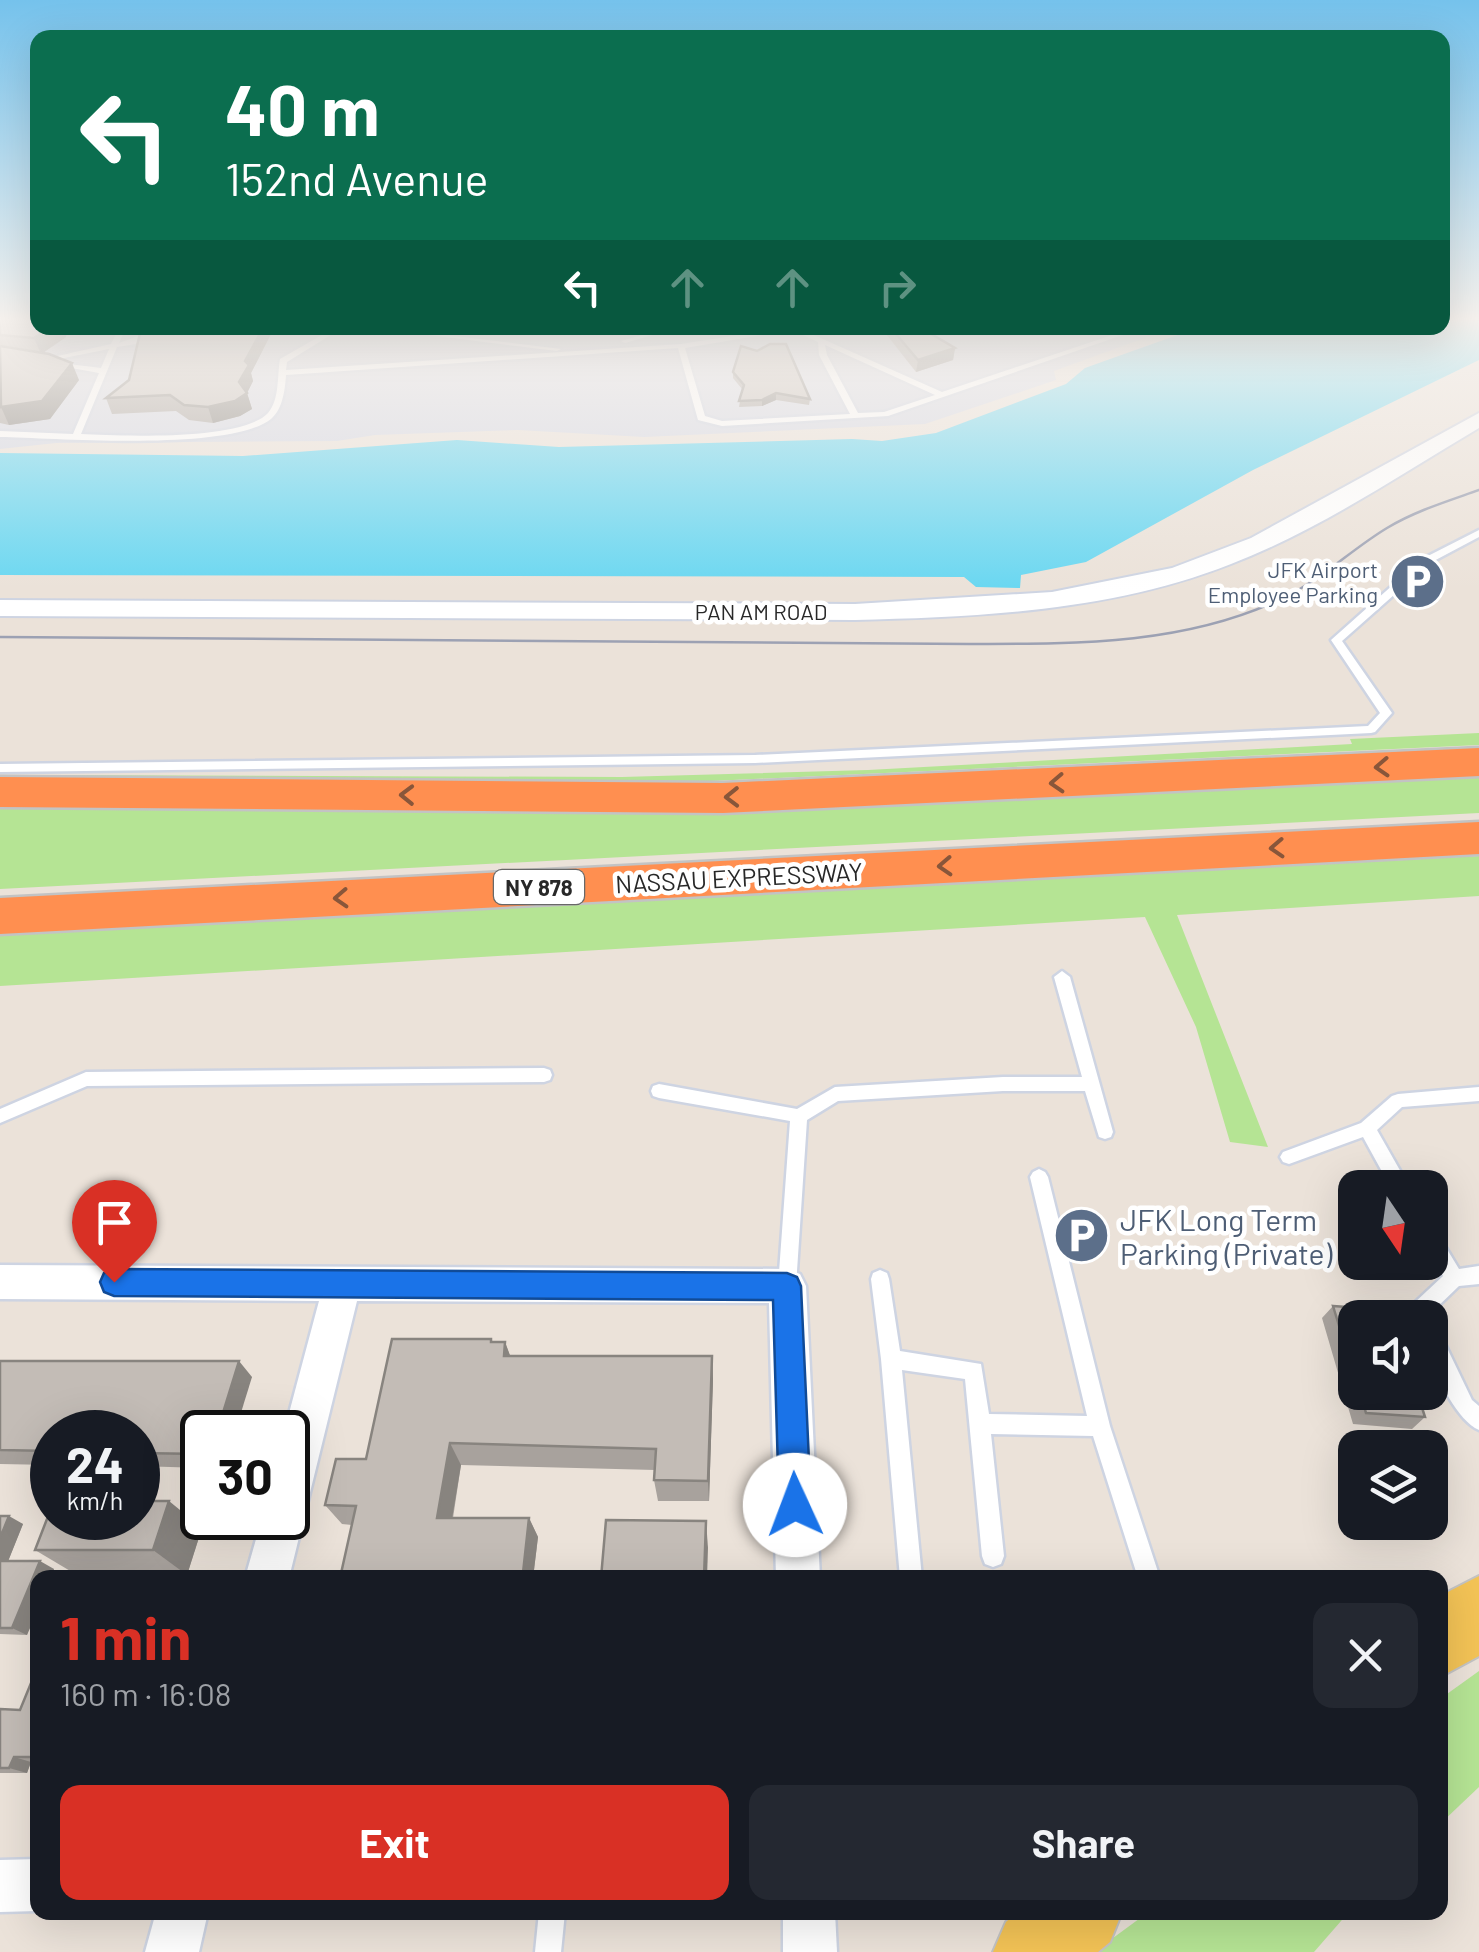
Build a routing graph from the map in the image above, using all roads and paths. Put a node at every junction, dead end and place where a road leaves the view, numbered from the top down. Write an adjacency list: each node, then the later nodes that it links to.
1 (88, 407): 9 (lane)
2 (276, 407): 9 (lane)
3 (698, 407): 6 (lane)
4 (851, 407): 6 (lane)
5 (906, 407): 6 (lane)
6 (856, 417)
7 (1479, 419): 11 (street, PAN AM ROAD)
8 (0, 434): 9 (lane)
9 (76, 436)
10 (1479, 533): 13 (lane)
11 (0, 608)
12 (1479, 762): 14 (highway, one-way to 14)
13 (0, 768)
14 (0, 792)
15 (1479, 838): 16 (highway, NASSAU EXPRESSWAY / NY 878, one-way to 16)
16 (0, 916)
17 (1062, 977): 19 (lane)
18 (544, 1076): 22 (lane)
19 (1092, 1084): 23 (lane); 25 (lane)
20 (659, 1091): 23 (lane)
21 (1479, 1094): 24 (lane)
22 (0, 1116)
23 (799, 1116): 35 (lane)
24 (1366, 1128): 26 (lane); 27 (lane)
25 (1106, 1132)
26 (1290, 1157)
27 (1390, 1170)
28 (1039, 1177): 42 (lane)
29 (1448, 1268): 31 (lane)
30 (1479, 1275): 31 (lane)
31 (1454, 1278): 36 (lane)
32 (880, 1279): 37 (lane)
33 (0, 1282): 34 (street)
34 (343, 1283): 35 (street); 39 (street)
35 (787, 1286): 46 (street)
36 (1431, 1300)
37 (891, 1359): 41 (lane); 47 (lane)
38 (1448, 1372): 40 (lane)
39 (310, 1413)
40 (1479, 1420)
41 (979, 1424): 42 (lane); 44 (lane)
42 (1100, 1426): 48 (lane)
43 (277, 1540): 45 (street)
44 (993, 1556)
45 (269, 1570)
46 (798, 1570)
47 (910, 1570)
48 (1146, 1570)
49 (1479, 1612): 50 (main road)
50 (1448, 1634)
51 (30, 1885): 52 (street)
52 (0, 1886)
53 (180, 1920): 57 (street)
54 (551, 1920): 58 (lane)
55 (809, 1920): 59 (street)
56 (1071, 1920): 60 (main road)
57 (172, 1952)
58 (548, 1952)
59 (810, 1952)
60 (1036, 1952)

